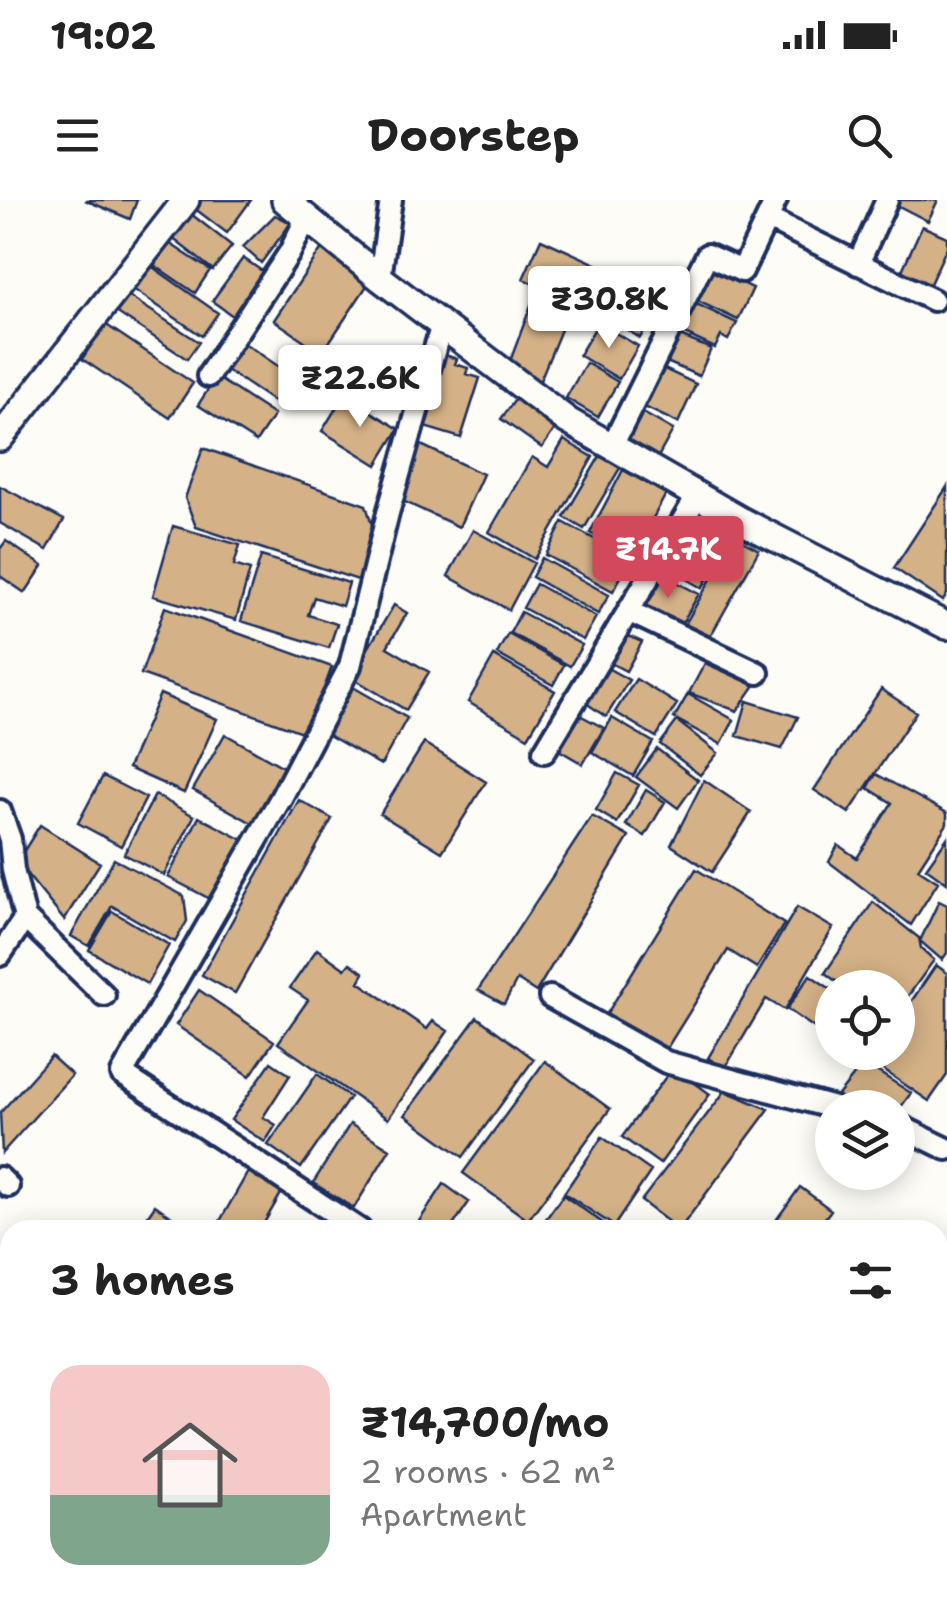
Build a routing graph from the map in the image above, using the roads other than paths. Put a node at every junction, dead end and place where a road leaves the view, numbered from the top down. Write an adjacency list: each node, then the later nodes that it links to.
1 (186, 200): 12 (street)
2 (285, 200): 6 (street)
3 (391, 200): 8 (street)
4 (887, 200): 7 (street)
5 (772, 209): 7 (street); 13 (street)
6 (306, 219): 8 (street); 11 (street)
7 (858, 264): 9 (street)
8 (380, 278): 10 (street)
9 (932, 300)
10 (442, 324): 13 (street); 27 (street)
11 (208, 376)
12 (0, 438)
13 (612, 446): 14 (street)
14 (698, 496): 15 (street); 16 (street)
15 (628, 611): 17 (street); 18 (street)
16 (947, 626)
17 (758, 673)
18 (544, 752)
19 (0, 810): 20 (street)
20 (24, 918): 21 (street); 22 (street)
21 (0, 955)
22 (104, 995)
23 (550, 997): 24 (street)
24 (815, 1103)
25 (915, 1134): 26 (street)
26 (947, 1150)
27 (345, 1220)

